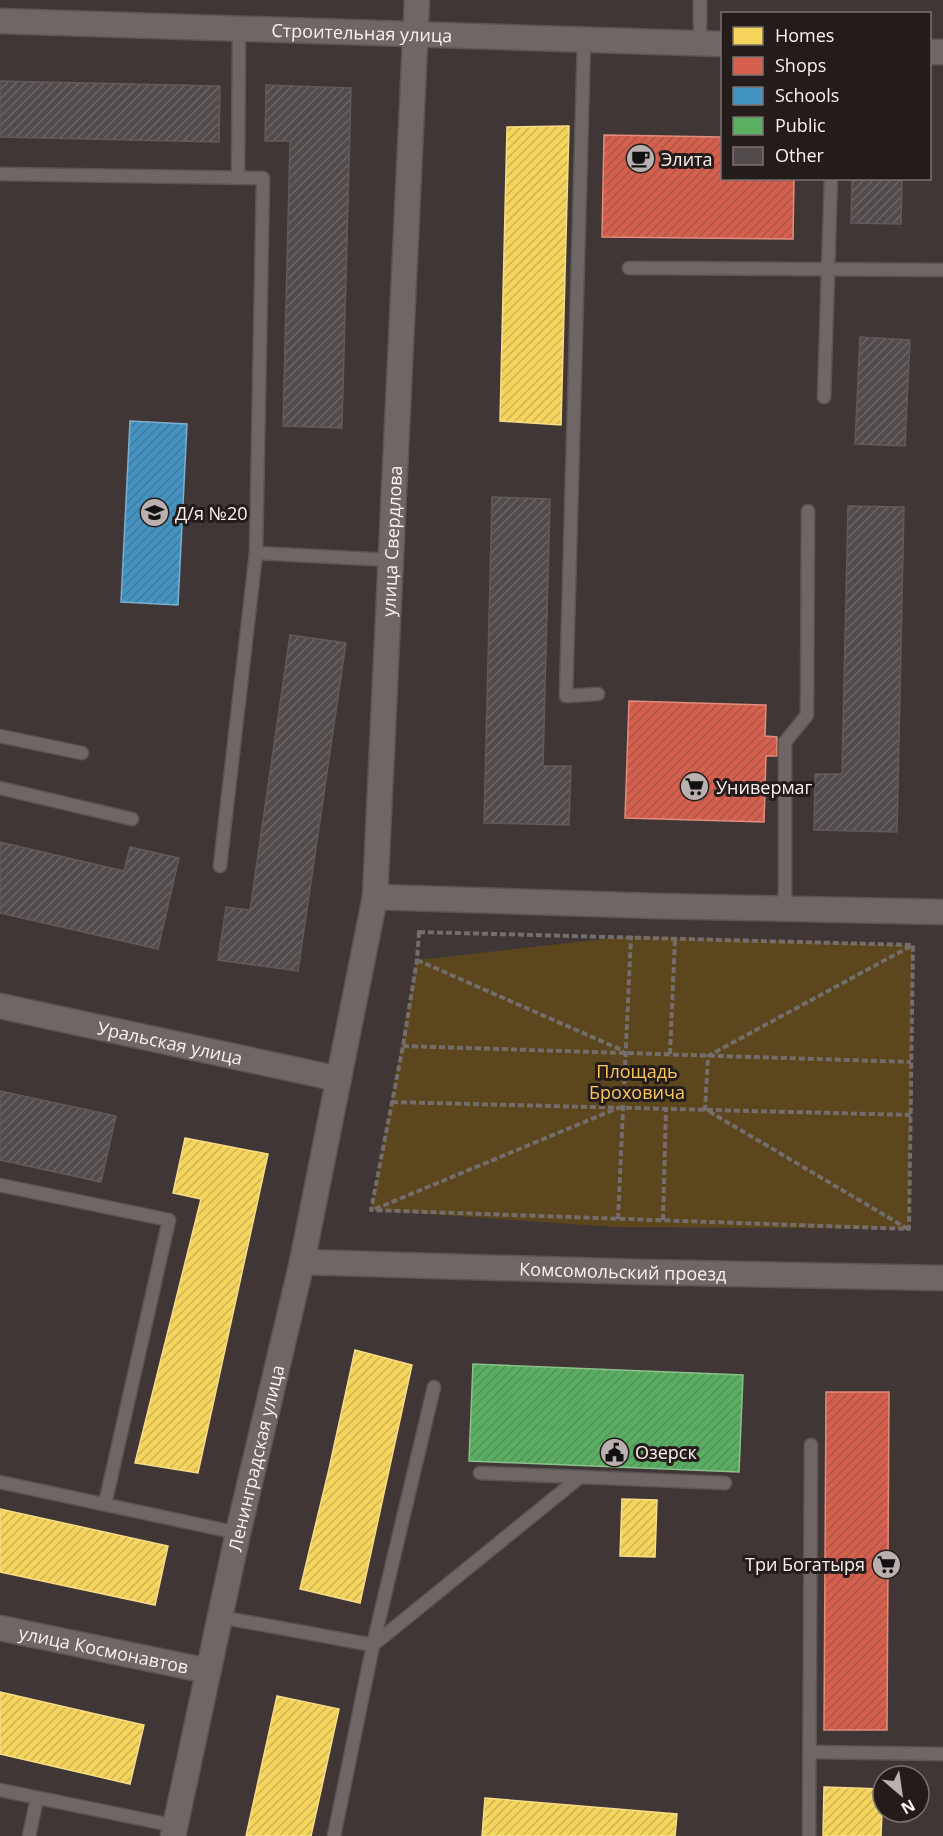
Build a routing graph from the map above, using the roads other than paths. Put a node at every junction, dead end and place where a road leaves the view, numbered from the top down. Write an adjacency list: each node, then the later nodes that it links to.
1 (417, 0): 5 (street, улица Свердлова)
2 (700, 0): 7 (lane)
3 (0, 21): 4 (street, Строительная улица)
4 (239, 29): 5 (street, Строительная улица); 9 (lane)
5 (415, 35): 6 (street, Строительная улица); 17 (street, улица Свердлова)
6 (584, 41): 7 (street, Строительная улица); 18 (lane)
7 (711, 44)
8 (0, 174): 9 (lane)
9 (238, 178): 16 (lane)
10 (831, 180): 12 (lane)
11 (629, 268): 12 (lane)
12 (830, 270): 13 (lane); 14 (lane)
13 (943, 270)
14 (824, 397)
15 (808, 510): 25 (lane)
16 (256, 553): 17 (lane); 23 (lane)
17 (391, 560): 24 (street, улица Свердлова)
18 (598, 694)
19 (0, 736): 20 (lane)
20 (82, 753)
21 (0, 788): 22 (lane)
22 (132, 819)
23 (220, 866)
24 (375, 897): 25 (street); 28 (street, улица Свердлова)
25 (785, 909): 26 (street)
26 (943, 912)
27 (0, 1006): 28 (street, Уральская улица)
28 (339, 1079): 30 (street, Ленинградская улица)
29 (0, 1185): 38 (lane)
30 (302, 1262): 31 (street, Комсомольский проезд); 39 (street, Ленинградская улица)
31 (943, 1278)
32 (434, 1387): 42 (lane)
33 (811, 1445): 44 (lane)
34 (480, 1473): 35 (lane)
35 (580, 1478): 37 (lane); 42 (lane)
36 (0, 1482): 38 (lane)
37 (725, 1483)
38 (105, 1504): 39 (lane)
39 (238, 1533): 40 (street, Ленинградская улица)
40 (220, 1617): 42 (lane); 43 (street, Ленинградская улица)
41 (0, 1628): 43 (street, улица Космонавтов)
42 (373, 1645): 50 (lane)
43 (208, 1671): 48 (street, Ленинградская улица)
44 (810, 1752): 45 (lane); 51 (lane)
45 (943, 1754)
46 (0, 1790): 47 (lane)
47 (37, 1798): 48 (lane); 49 (lane)
48 (174, 1831)
49 (29, 1836)
50 (334, 1836)
51 (809, 1836)

